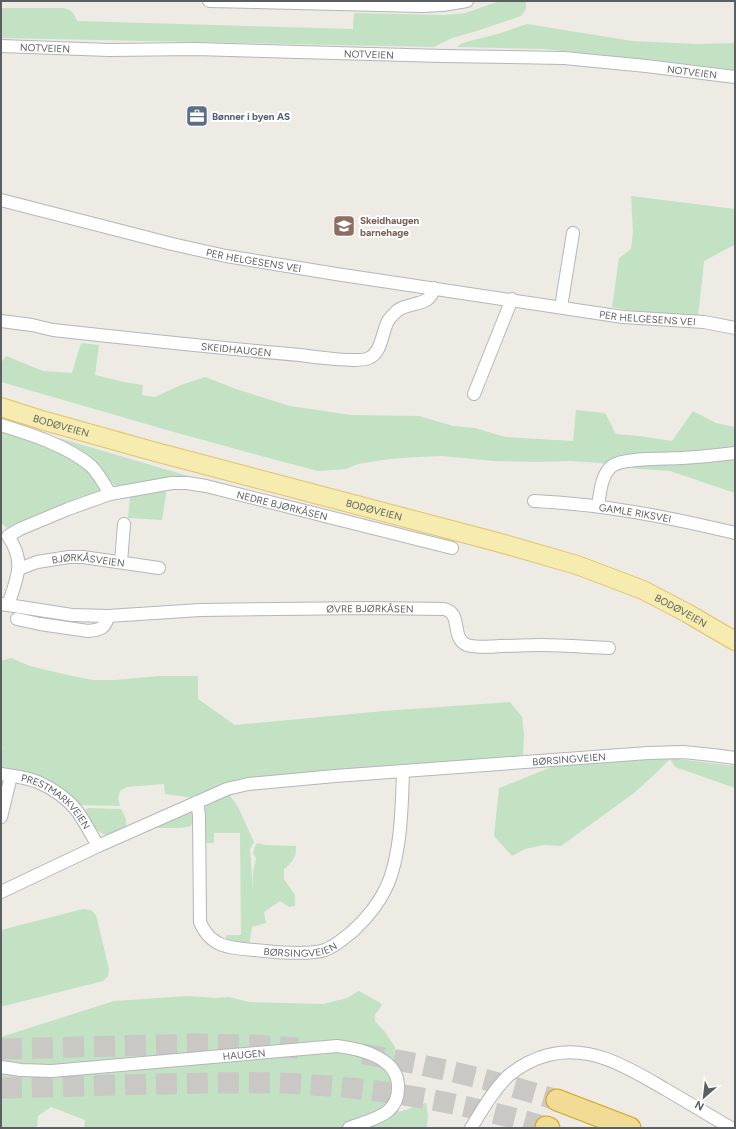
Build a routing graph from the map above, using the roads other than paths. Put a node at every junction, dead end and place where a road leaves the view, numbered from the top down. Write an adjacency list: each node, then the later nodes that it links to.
1 (209, 1): 2 (street)
2 (467, 1)
3 (1, 46): 4 (street, NOTVEIEN)
4 (735, 78)
5 (1, 200): 7 (street, PER HELGESENS VEI)
6 (573, 233): 9 (street)
7 (434, 288): 8 (street, PER HELGESENS VEI); 10 (street, SKEIDHAUGEN)
8 (512, 299): 9 (street, PER HELGESENS VEI); 12 (street)
9 (561, 307): 11 (street, PER HELGESENS VEI)
10 (1, 321)
11 (735, 328)
12 (474, 394)
13 (1, 407): 29 (main road, BODØVEIEN)
14 (1, 425): 16 (street)
15 (735, 453): 18 (street)
16 (110, 494): 20 (street, NEDRE BJØRKÅSEN); 22 (street, NEDRE BJØRKÅSEN)
17 (534, 501): 18 (street, GAMLE RIKSVEI)
18 (598, 506): 21 (street, GAMLE RIKSVEI)
19 (124, 524): 23 (street)
20 (5, 533): 25 (street, NEDRE BJØRKÅSEN)
21 (735, 533)
22 (452, 548)
23 (121, 562): 24 (street, BJØRKÅSVEIEN); 25 (street, BJØRKÅSVEIEN)
24 (158, 568)
25 (19, 569): 26 (street, NEDRE BJØRKÅSEN)
26 (5, 605): 27 (street, ØVRE BJØRKÅSEN)
27 (108, 616): 28 (street); 30 (street, ØVRE BJØRKÅSEN)
28 (17, 619)
29 (735, 641)
30 (609, 648)
31 (735, 758): 32 (street, BØRSINGVEIEN)
32 (403, 771): 34 (street, BØRSINGVEIEN); 34 (street, BØRSINGVEIEN)
33 (6, 775): 35 (street); 36 (street, PRESTMARKVEIEN)
34 (197, 802): 36 (street, BØRSINGVEIEN)
35 (1, 817)
36 (98, 846): 37 (street, BØRSINGVEIEN)
37 (1, 892)
38 (1, 1067): 40 (street, HAUGEN)
39 (557, 1100): 42 (highway)
40 (349, 1128)
41 (471, 1128): 43 (street)
42 (630, 1128)
43 (731, 1128)

